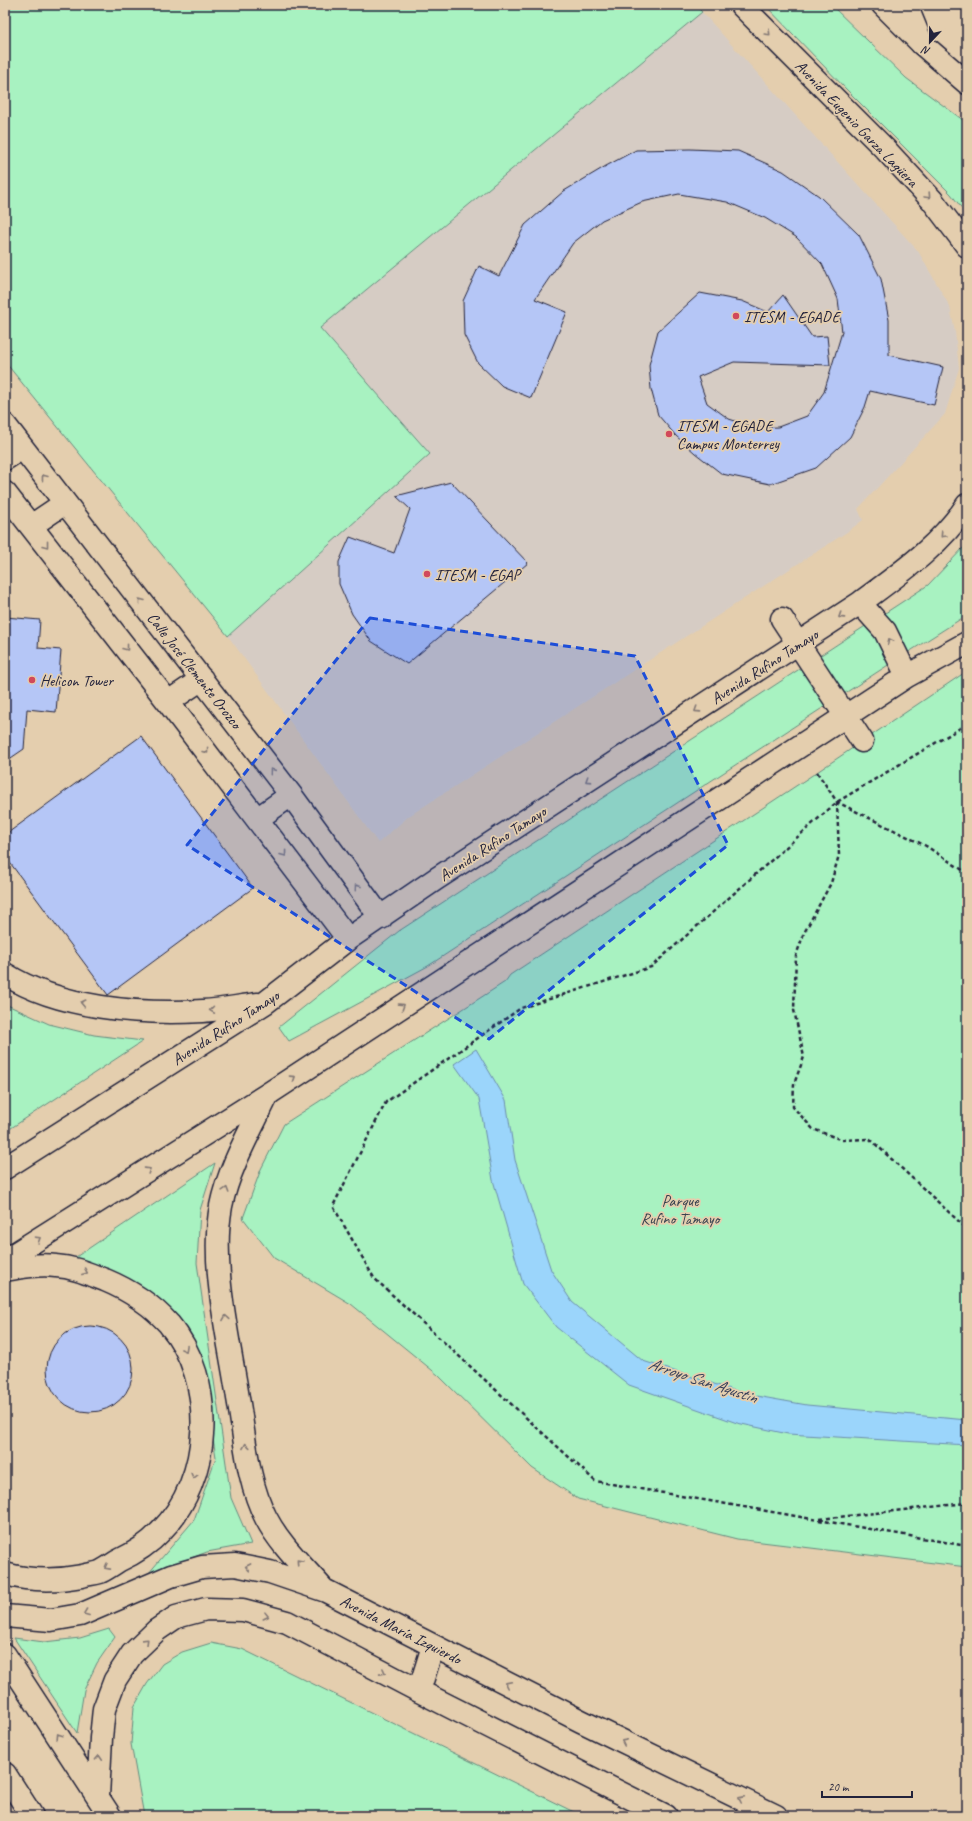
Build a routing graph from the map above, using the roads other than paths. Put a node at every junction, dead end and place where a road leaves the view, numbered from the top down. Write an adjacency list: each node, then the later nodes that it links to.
1 (741, 5): 6 (main road, Avenida Eugenio Garza Lagüera, one-way to 6)
2 (883, 5): 4 (main road)
3 (906, 5): 4 (main road)
4 (922, 44): 5 (main road)
5 (967, 83)
6 (967, 246)
7 (5, 425): 8 (main road, Calle José Clemente Orozco)
8 (13, 453): 10 (main road, Calle José Clemente Orozco, one-way to 8)
9 (5, 493): 12 (main road)
10 (65, 503): 12 (main road); 18 (main road, Calle José Clemente Orozco, one-way to 10)
11 (967, 505): 13 (main road, Avenida Rufino Tamayo, one-way to 13)
12 (31, 526): 19 (main road, one-way to 19)
13 (860, 603): 16 (main road, Avenida Rufino Tamayo, one-way to 16); 17 (main road, one-way to 13)
14 (782, 619): 16 (main road)
15 (967, 643): 17 (main road)
16 (798, 644): 20 (main road); 24 (main road, Avenida Rufino Tamayo, one-way to 24)
17 (907, 676): 20 (main road)
18 (202, 679): 19 (main road); 22 (main road, Calle José Clemente Orozco, one-way to 18)
19 (168, 702): 23 (main road, one-way to 23)
20 (846, 716): 21 (main road); 28 (main road, one-way to 20)
21 (862, 741)
22 (291, 795): 23 (main road); 24 (main road, Calle José Clemente Orozco, one-way to 22)
23 (257, 819): 25 (main road, one-way to 25)
24 (381, 918): 25 (main road, Avenida Rufino Tamayo)
25 (348, 939): 27 (main road, Avenida Rufino Tamayo)
26 (5, 974): 27 (main road, one-way to 26)
27 (265, 1003): 29 (main road, Avenida Rufino Tamayo)
28 (268, 1094): 30 (main road, one-way to 28); 33 (main road, one-way to 28)
29 (5, 1168)
30 (5, 1260)
31 (5, 1270): 32 (main road, one-way to 32)
32 (5, 1574)
33 (326, 1591): 34 (main road, Avenida María Izquierdo, one-way to 34); 35 (main road, Avenida María Izquierdo)
34 (5, 1616)
35 (433, 1646): 37 (main road); 43 (main road, Avenida María Izquierdo, one-way to 35)
36 (5, 1655): 39 (main road, one-way to 36)
37 (419, 1691): 39 (main road, one-way to 37); 42 (main road)
38 (5, 1774): 40 (main road)
39 (98, 1796): 41 (main road)
40 (32, 1816)
41 (110, 1816)
42 (666, 1816)
43 (776, 1816)

